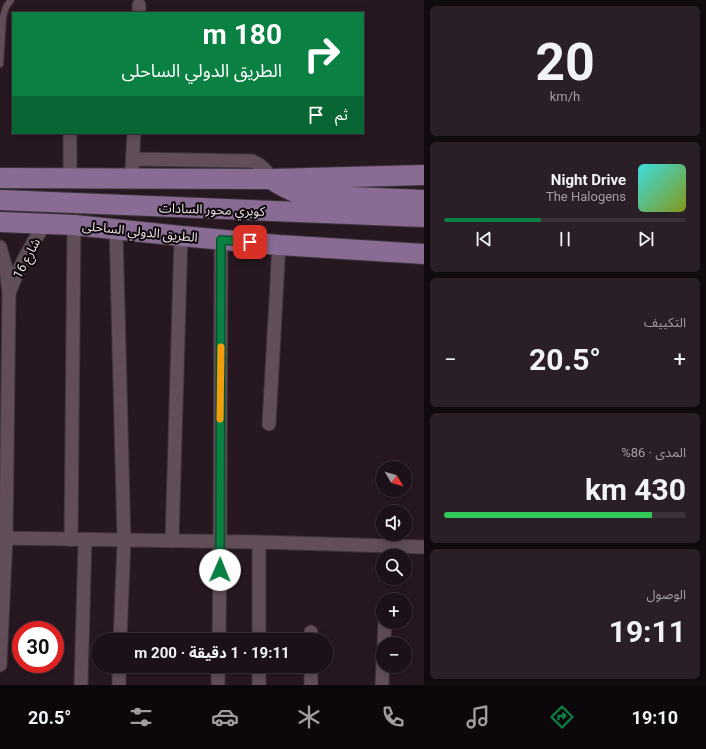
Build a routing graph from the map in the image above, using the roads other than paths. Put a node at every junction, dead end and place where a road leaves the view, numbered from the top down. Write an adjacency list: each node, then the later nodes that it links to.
1 (11, 0): 2 (lane)
2 (0, 64)
3 (70, 134): 8 (street)
4 (134, 134): 5 (street)
5 (132, 169): 8 (main road); 9 (main road)
6 (424, 175): 9 (main road)
7 (0, 178): 8 (main road)
8 (70, 178)
9 (271, 179): 11 (main road)
10 (0, 200): 12 (main road, كوبري محور السادات)
11 (424, 200)
12 (424, 217)
13 (0, 222): 14 (main road, الطريق الدولي الساحلى)
14 (45, 224): 15 (main road, الطريق الدولي الساحلى); 23 (street, شارع 16)
15 (74, 225): 16 (main road, الطريق الدولي الساحلى); 26 (street)
16 (116, 229): 17 (main road, الطريق الدولي الساحلى); 28 (street)
17 (181, 236): 18 (main road, الطريق الدولي الساحلى); 29 (street)
18 (221, 240): 19 (main road, الطريق الدولي الساحلى); 30 (street)
19 (279, 245): 21 (main road, الطريق الدولي الساحلى); 24 (street)
20 (0, 247): 22 (street, شارع 16)
21 (424, 254)
22 (3, 268): 23 (street, شارع 16)
23 (9, 293): 25 (street, شارع 16)
24 (269, 424)
25 (3, 538): 26 (street); 36 (street, شارع 16)
26 (71, 540): 27 (street)
27 (85, 540): 28 (street); 42 (street)
28 (124, 540): 29 (street); 33 (street)
29 (172, 541): 30 (street)
30 (220, 542): 31 (street); 34 (street)
31 (259, 542): 32 (street); 35 (street)
32 (424, 547)
33 (120, 633)
34 (219, 633)
35 (259, 633)
36 (0, 664)
37 (119, 673): 43 (street)
38 (218, 673): 44 (street)
39 (259, 673): 45 (street)
40 (311, 673): 46 (street)
41 (382, 673): 47 (street)
42 (81, 685)
43 (119, 685)
44 (218, 685)
45 (259, 685)
46 (310, 685)
47 (382, 685)

